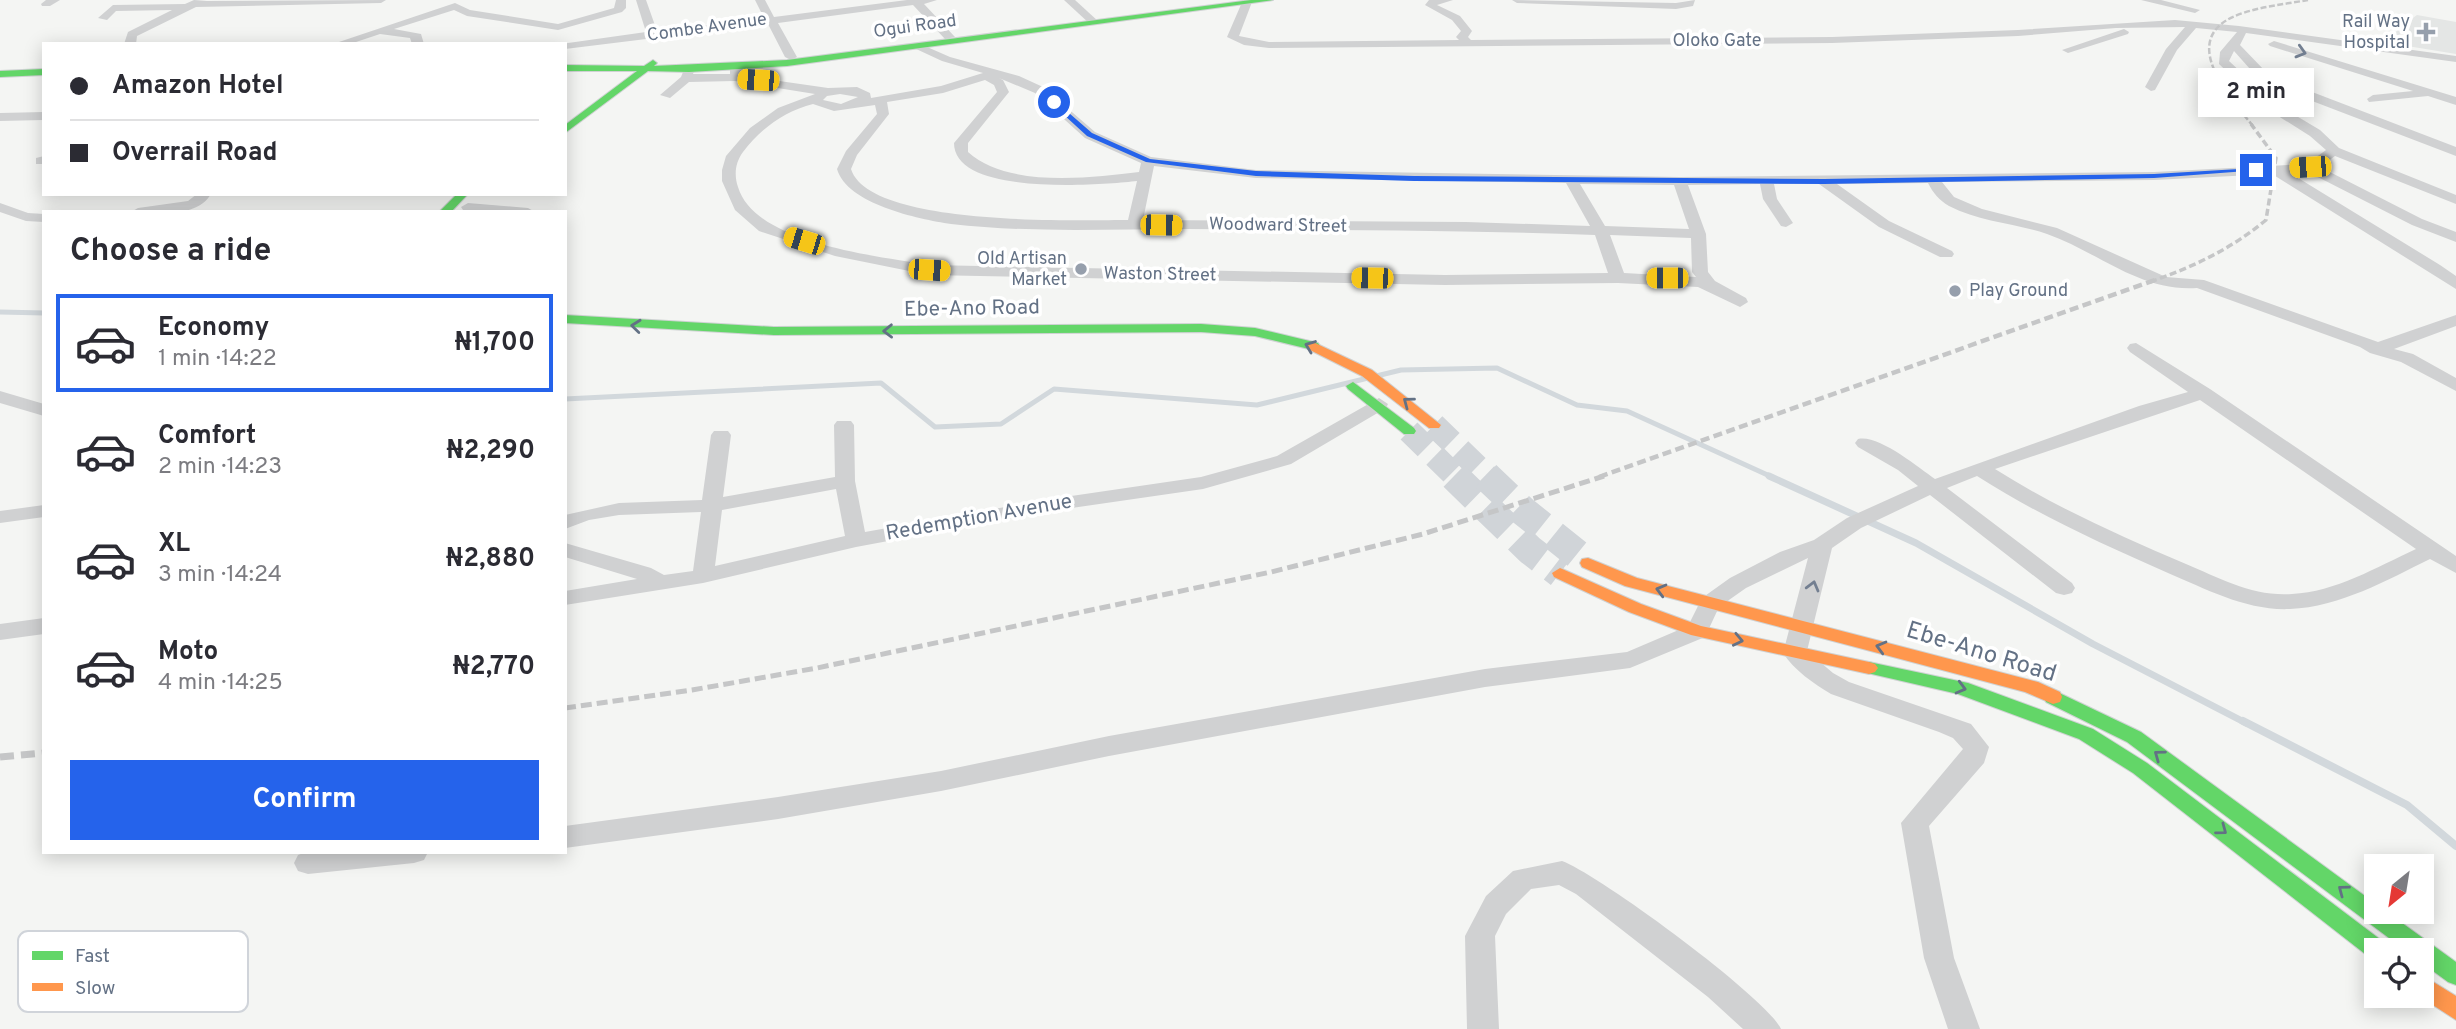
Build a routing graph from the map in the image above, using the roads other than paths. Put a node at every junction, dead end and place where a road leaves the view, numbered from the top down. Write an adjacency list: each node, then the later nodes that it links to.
1 (127, 0): 19 (street)
2 (371, 0): 3 (street); 14 (street)
3 (381, 0)
4 (621, 0): 26 (street)
5 (641, 0): 28 (street)
6 (760, 0): 22 (street)
7 (932, 0): 15 (street, Combe Avenue)
8 (1069, 0): 23 (street)
9 (1269, 0): 16 (main road, Ogui Road)
10 (1448, 0): 35 (street)
11 (1517, 0): 12 (street)
12 (1690, 0)
13 (2146, 0): 20 (street)
14 (295, 1): 18 (street)
15 (915, 1): 22 (street, Combe Avenue); 30 (street)
16 (1232, 1): 23 (main road, Ogui Road); 35 (street, Oloko Gate)
17 (455, 3): 26 (street); 27 (street)
18 (194, 4): 19 (street); 31 (street)
19 (113, 8): 21 (street)
20 (2195, 10)
21 (103, 18)
22 (770, 19): 28 (street, Combe Avenue); 39 (street)
23 (1092, 20): 30 (main road, Ogui Road); 37 (main road, Ogui Road)
24 (2145, 23): 25 (street, Oloko Gate); 35 (street, Oloko Gate); 38 (street)
25 (2194, 24): 29 (street, Oloko Gate); 50 (street)
26 (558, 27): 34 (street)
27 (379, 30): 32 (street); 33 (street)
28 (653, 36): 36 (street, Combe Avenue)
29 (2238, 36): 40 (street); 47 (street, one-way to 47); 63 (street); 64 (street)
30 (949, 37): 39 (main road, Ogui Road)
31 (130, 42)
32 (344, 42)
33 (418, 42)
34 (558, 42)
35 (1468, 43)
36 (567, 46)
37 (918, 46): 44 (main road, Ogui Road); 46 (street)
38 (2068, 50)
39 (791, 57): 41 (main road, Ogui Road)
40 (2456, 59)
41 (640, 66): 42 (main road, Ogui Road); 45 (main road, Ogui Road); 61 (main road); 62 (main road)
42 (567, 68)
43 (2402, 69): 47 (street)
44 (736, 72): 45 (main road, Ogui Road); 54 (street)
45 (688, 73): 53 (street)
46 (991, 74): 57 (street); 65 (street); 68 (street)
47 (2375, 74): 52 (street)
48 (42, 75): 49 (main road)
49 (0, 76)
50 (2151, 88)
51 (863, 93): 54 (street); 57 (street); 58 (street)
52 (2432, 93): 55 (street); 56 (street)
53 (666, 95)
54 (820, 96): 58 (street); 88 (street, Waston Street)
55 (2373, 99)
56 (2456, 99)
57 (880, 100): 58 (street); 83 (street, Woodward Street)
58 (851, 105)
59 (42, 116): 60 (street)
60 (0, 117)
61 (567, 117)
62 (567, 128)
63 (2334, 151): 66 (street); 75 (street)
64 (2456, 152)
65 (1148, 161): 68 (street); 70 (street)
66 (2310, 167): 67 (street); 86 (street)
67 (2274, 169): 69 (street); 90 (street)
68 (1144, 176): 83 (street)
69 (1933, 178): 73 (street); 98 (street)
70 (1571, 180): 72 (street); 84 (street)
71 (1766, 180): 72 (street); 73 (street); 82 (street)
72 (1680, 181): 85 (street)
73 (1824, 181): 87 (street)
74 (203, 196): 78 (street)
75 (2456, 200)
76 (466, 204): 79 (main road); 80 (street)
77 (0, 207): 81 (street)
78 (153, 210)
79 (450, 210)
80 (512, 210)
81 (42, 218)
82 (1786, 223)
83 (1134, 225): 84 (street, Woodward Street)
84 (1601, 232): 85 (street, Woodward Street); 88 (street)
85 (1698, 234): 89 (street)
86 (2456, 237)
87 (1946, 254)
88 (1618, 278): 89 (street, Waston Street)
89 (1709, 284): 91 (street)
90 (2456, 284)
91 (1740, 302)
92 (567, 319): 105 (main road, Ebe-Ano Road, one-way to 92)
93 (2456, 320): 98 (street)
94 (567, 333): 95 (main road)
95 (607, 338)
96 (741, 345): 102 (main road, Ebe-Ano Road)
97 (2136, 348): 100 (street)
98 (2376, 349): 99 (street)
99 (2456, 386)
100 (2203, 393): 109 (street); 118 (street)
101 (0, 397): 103 (street)
102 (1379, 404): 106 (main road); 116 (street, Redemption Avenue)
103 (42, 409)
104 (844, 425): 110 (street)
105 (1434, 425)
106 (1409, 431)
107 (721, 435): 112 (street)
108 (1866, 443): 111 (street)
109 (1979, 468): 111 (street); 118 (street)
110 (845, 481): 112 (street); 116 (street)
111 (1933, 487): 117 (street); 125 (street)
112 (711, 505): 115 (street); 123 (street)
113 (42, 511): 114 (street)
114 (0, 517)
115 (567, 522)
116 (856, 540): 123 (street, Redemption Avenue)
117 (1822, 545): 127 (street); 129 (street, one-way to 117)
118 (2431, 550): 121 (street)
119 (567, 551): 124 (street)
120 (1588, 563): 127 (main road, Ebe-Ano Road, one-way to 120)
121 (2456, 566)
122 (1560, 573): 130 (main road, Ebe-Ano Road)
123 (703, 576): 124 (street, Redemption Avenue)
124 (659, 582): 126 (street, Redemption Avenue)
125 (2064, 589)
126 (567, 598)
127 (1710, 603): 129 (main road, Ebe-Ano Road); 130 (street)
128 (42, 626): 131 (street)
129 (1802, 626): 132 (street); 137 (main road, Ebe-Ano Road, one-way to 129)
130 (1698, 631): 132 (main road, Ebe-Ano Road, one-way to 132); 133 (street)
131 (0, 632)
132 (1795, 653): 136 (main road, Ebe-Ano Road, one-way to 136); 142 (street)
133 (567, 837)
134 (395, 854): 135 (street)
135 (308, 863)
136 (2364, 940)
137 (2456, 975)
138 (2434, 993): 139 (main road)
139 (2456, 1009)
140 (1483, 1029): 141 (street)
141 (1765, 1029)
142 (1964, 1029)

